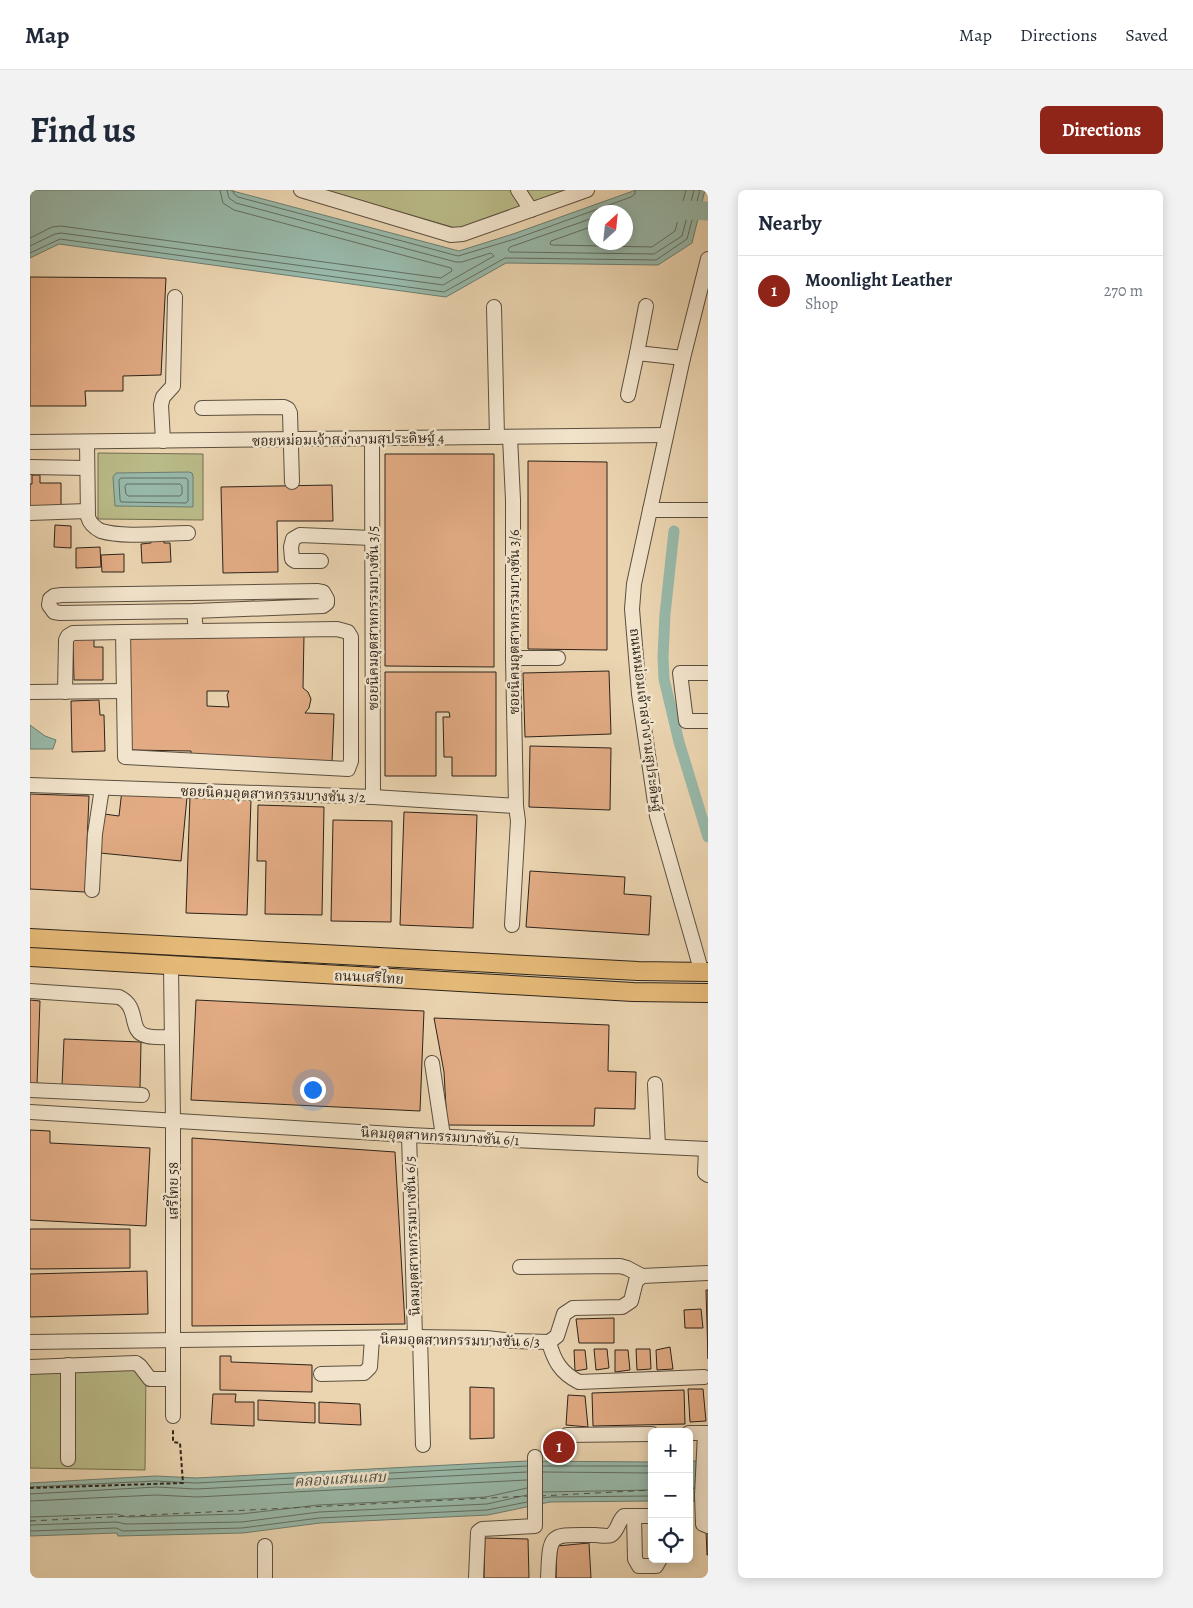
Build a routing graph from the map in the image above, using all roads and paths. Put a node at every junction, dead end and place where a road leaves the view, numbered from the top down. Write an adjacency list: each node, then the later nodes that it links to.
1 (301, 190): 4 (street)
2 (518, 190): 4 (street)
3 (586, 190): 4 (street)
4 (531, 210)
5 (708, 259): 7 (street, ถนนหม่อมเจ้าสง่างามสุประดิษฐ์)
6 (175, 297): 18 (street)
7 (703, 301): 11 (street, ถนนหม่อมเจ้าสง่างามสุประดิษฐ์)
8 (646, 306): 10 (street)
9 (494, 307): 15 (street, ซอยนิคมอุตสาหกรรมบางชัน 3/6)
10 (637, 354): 11 (street); 12 (street)
11 (682, 358): 14 (street, ถนนหม่อมเจ้าสง่างามสุประดิษฐ์)
12 (628, 395)
13 (202, 408): 17 (street)
14 (666, 435): 15 (street, ซอยหม่อมเจ้าสง่างามสุประดิษฐ์ 4); 24 (street, ถนนหม่อมเจ้าสง่างามสุประดิษฐ์)
15 (503, 437): 16 (street, ซอยหม่อมเจ้าสง่างามสุประดิษฐ์ 4); 34 (street, ซอยนิคมอุตสาหกรรมบางชัน 3/6)
16 (372, 439): 17 (street, ซอยหม่อมเจ้าสง่างามสุประดิษฐ์ 4); 29 (street, ซอยนิคมอุตสาหกรรมบางชัน 3/5)
17 (292, 440): 18 (street, ซอยหม่อมเจ้าสง่างามสุประดิษฐ์ 4); 23 (street)
18 (163, 441): 20 (street, ซอยหม่อมเจ้าสง่างามสุประดิษฐ์ 4)
19 (30, 442): 20 (street, ซอยหม่อมเจ้าสง่างามสุประดิษฐ์ 4)
20 (87, 442): 22 (street)
21 (30, 467): 22 (street)
22 (87, 468): 26 (street)
23 (292, 482)
24 (650, 510): 25 (street); 50 (street, ถนนหม่อมเจ้าสง่างามสุประดิษฐ์)
25 (708, 510)
26 (88, 511): 27 (street); 28 (street)
27 (30, 513)
28 (188, 533)
29 (372, 538): 30 (street); 43 (street, ซอยนิคมอุตสาหกรรมบางชัน 3/5)
30 (321, 561)
31 (194, 611): 31 (street); 32 (street)
32 (196, 631): 33 (street); 37 (street)
33 (123, 632): 37 (street); 39 (street)
34 (513, 658): 35 (street); 44 (street, ซอยนิคมอุตสาหกรรมบางชัน 3/6)
35 (558, 658)
36 (708, 673): 40 (street)
37 (124, 691): 39 (street)
38 (30, 692): 39 (street)
39 (65, 692)
40 (708, 720)
41 (30, 785): 42 (street, ซอยนิคมอุตสาหกรรมบางชัน 3/2)
42 (102, 788): 43 (street, ซอยนิคมอุตสาหกรรมบางชัน 3/2); 45 (street)
43 (373, 797): 44 (street, ซอยนิคมอุตสาหกรรมบางชัน 3/2)
44 (516, 806): 46 (street, ซอยนิคมอุตสาหกรรมบางชัน 3/6)
45 (92, 890)
46 (512, 925)
47 (30, 938): 50 (main road, ถนนเสรีไทย)
48 (30, 957): 49 (main road, ถนนเสรีไทย)
49 (170, 966): 52 (main road, ถนนเสรีไทย); 53 (street, เสรีไทย 58)
50 (705, 973)
51 (30, 991): 53 (street)
52 (708, 993)
53 (172, 1037): 59 (street, เสรีไทย 58)
54 (432, 1063): 61 (street)
55 (655, 1084): 62 (street)
56 (30, 1090): 57 (street)
57 (142, 1095)
58 (30, 1112): 59 (street, นิคมอุตสาหกรรมบางชัน 6/1)
59 (173, 1121): 60 (street, นิคมอุตสาหกรรมบางชัน 6/1); 70 (street, เสรีไทย 58)
60 (409, 1135): 61 (street, นิคมอุตสาหกรรมบางชัน 6/1); 68 (street, นิคมอุตสาหกรรมบางชัน 6/5)
61 (443, 1136): 62 (street, นิคมอุตสาหกรรมบางชัน 6/1)
62 (658, 1146): 63 (street, นิคมอุตสาหกรรมบางชัน 6/1)
63 (707, 1149): 64 (street)
64 (708, 1175)
65 (520, 1267): 67 (street)
66 (708, 1273): 67 (street)
67 (642, 1276): 72 (street, นิคมอุตสาหกรรมบางชัน 6/3)
68 (417, 1337): 69 (street, นิคมอุตสาหกรรมบางชัน 6/3); 72 (street, นิคมอุตสาหกรรมบางชัน 6/3); 83 (street, นิคมอุตสาหกรรมบางชัน 6/5)
69 (372, 1338): 70 (street, นิคมอุตสาหกรรมบางชัน 6/3); 75 (street)
70 (174, 1341): 71 (street, นิคมอุตสาหกรรมบางชัน 6/3); 77 (street, เสรีไทย 58)
71 (30, 1342)
72 (549, 1342): 76 (street)
73 (68, 1365): 74 (street); 77 (street); 85 (street)
74 (30, 1367)
75 (321, 1374)
76 (704, 1377)
77 (174, 1379): 78 (street, เสรีไทย 58)
78 (173, 1416): 86 (path)
79 (707, 1433): 81 (street); 89 (street)
80 (648, 1434): 82 (street)
81 (693, 1434)
82 (567, 1435)
83 (423, 1445)
84 (535, 1457): 93 (street)
85 (68, 1459)
86 (30, 1488)
87 (634, 1516): 88 (street); 91 (street); 94 (street)
88 (648, 1516)
89 (700, 1518)
90 (264, 1546): 92 (street)
91 (658, 1563)
92 (265, 1578)
93 (476, 1578)
94 (548, 1578)

